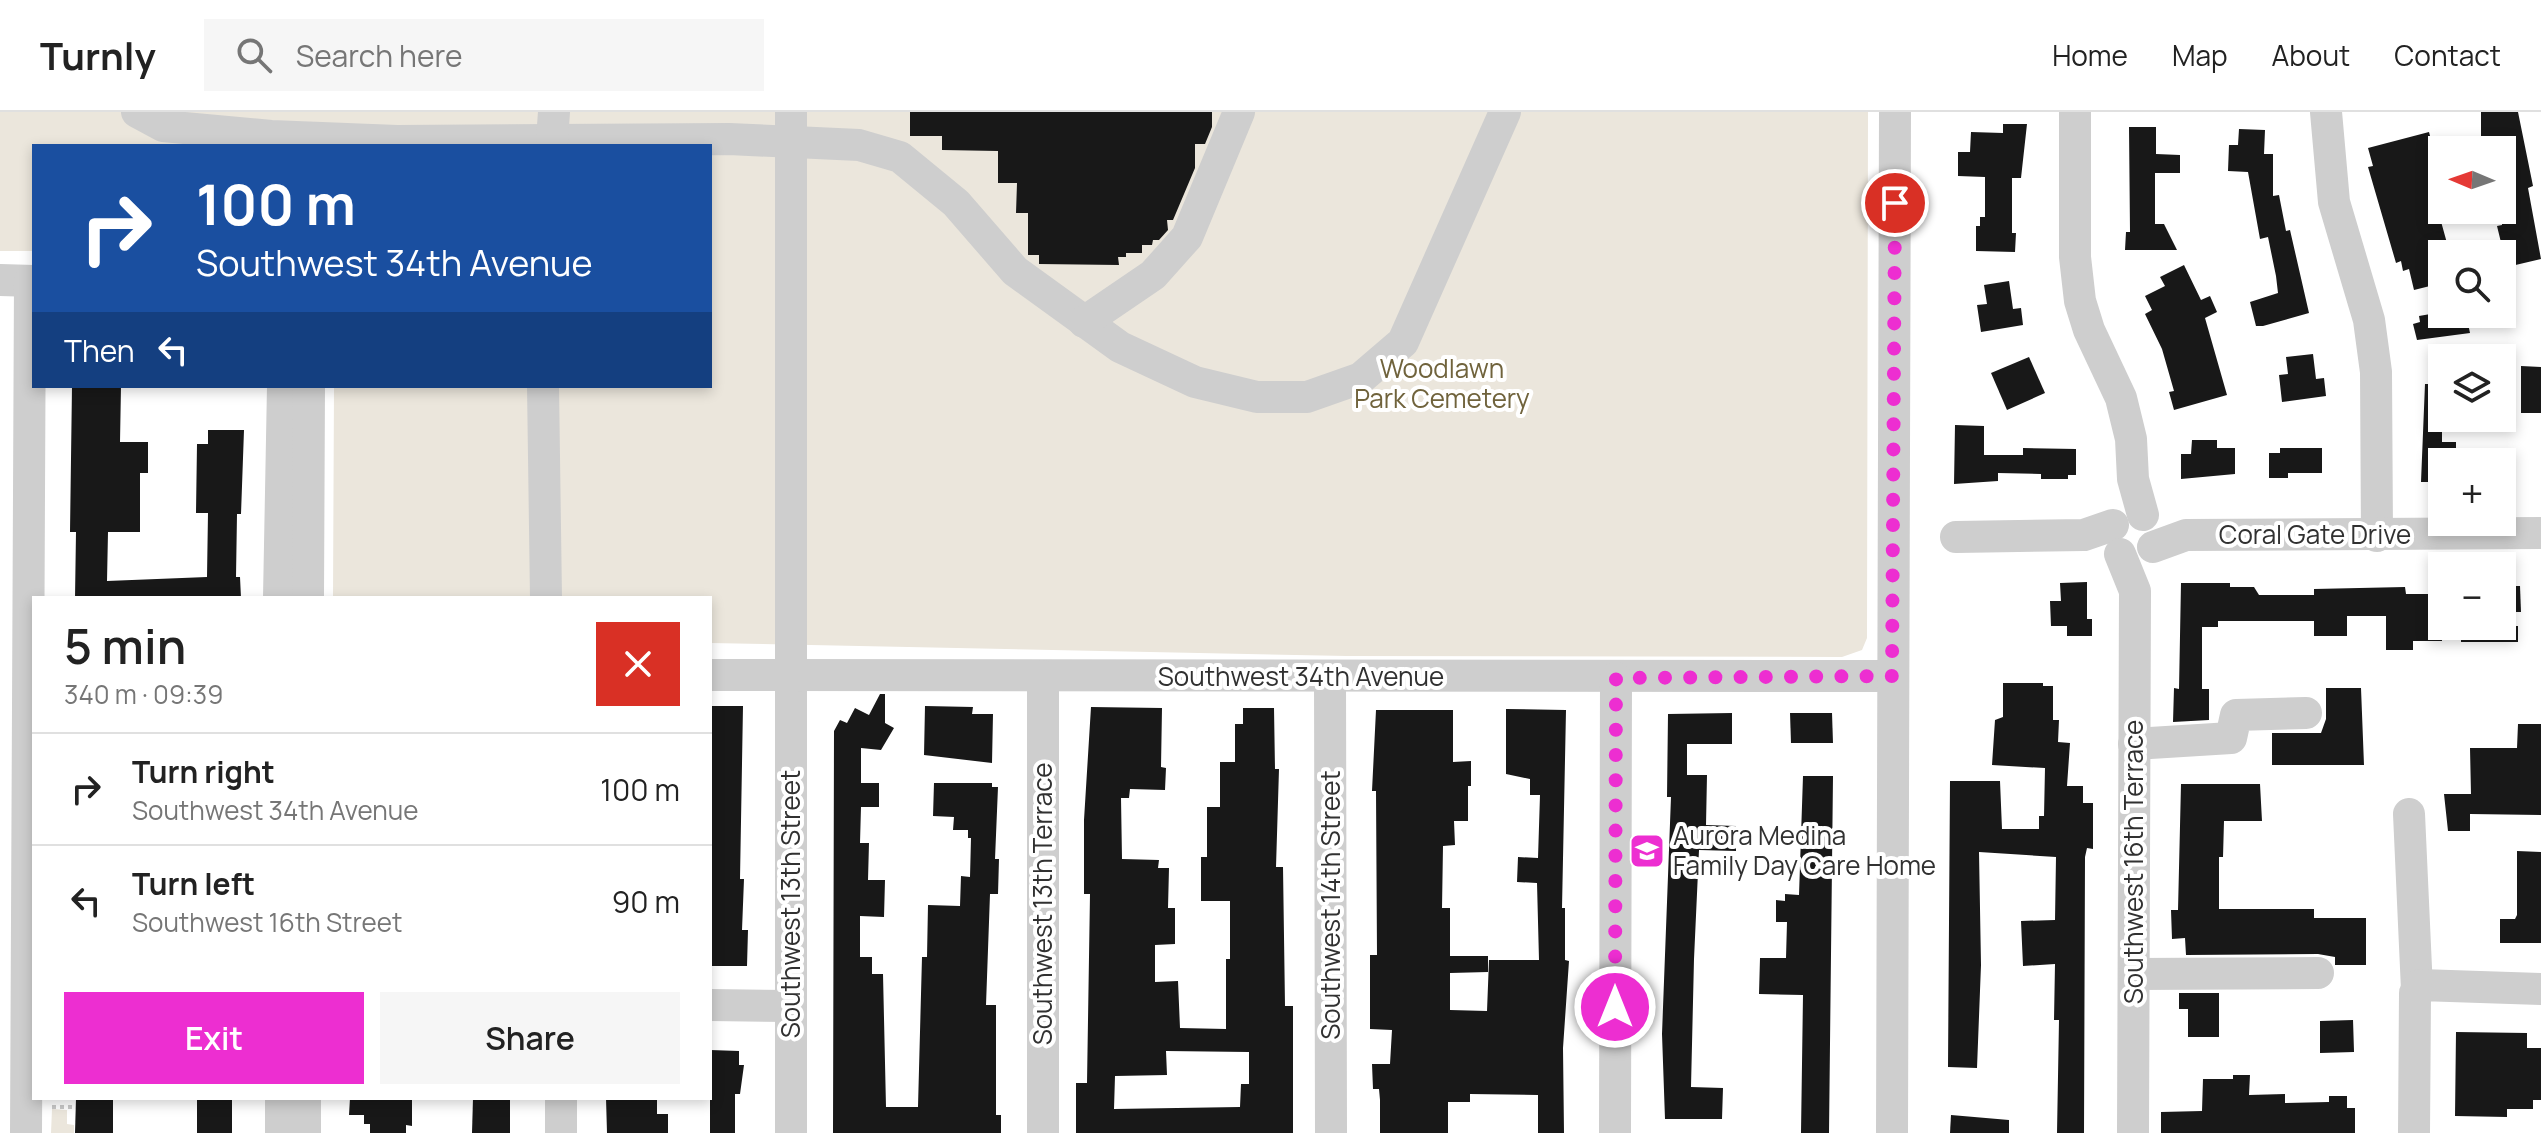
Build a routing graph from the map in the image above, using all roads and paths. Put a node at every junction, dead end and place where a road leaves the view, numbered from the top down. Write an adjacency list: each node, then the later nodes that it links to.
1 (137, 112): 7 (street)
2 (1239, 112): 11 (street)
3 (1505, 112): 11 (street)
4 (1895, 112): 26 (street)
5 (2075, 112): 16 (street, Southwest 16th Terrace)
6 (2326, 112): 17 (street)
7 (276, 124): 8 (street)
8 (553, 126): 9 (street)
9 (790, 127): 11 (street); 24 (street, Southwest 13th Street)
10 (21, 293): 22 (street)
11 (1084, 322)
12 (283, 388): 19 (street)
13 (309, 388): 20 (street)
14 (543, 388): 21 (street)
15 (2541, 533): 17 (street, Coral Gate Drive)
16 (2128, 535): 17 (street, Coral Gate Drive); 18 (street, Coral Gate Drive); 30 (street, Southwest 16th Terrace)
17 (2377, 536)
18 (1956, 537)
19 (279, 596)
20 (308, 596)
21 (546, 596)
22 (21, 662): 36 (street)
23 (712, 675): 24 (street, Southwest 34th Avenue)
24 (792, 676): 25 (street, Southwest 34th Avenue); 38 (street, Southwest 13th Street)
25 (1043, 676): 27 (street, Southwest 34th Avenue); 49 (street, Southwest 13th Terrace)
26 (1892, 676): 28 (street, Southwest 34th Avenue); 52 (street)
27 (1330, 677): 28 (street, Southwest 34th Avenue); 50 (street, Southwest 14th Street)
28 (1616, 678): 51 (street)
29 (2306, 713): 30 (street)
30 (2134, 744): 33 (street, Southwest 16th Terrace)
31 (2409, 814): 35 (street)
32 (2318, 973): 33 (street)
33 (2135, 974): 53 (street, Southwest 16th Terrace)
34 (2541, 989): 35 (street)
35 (2417, 990): 54 (street)
36 (20, 1003): 44 (street)
37 (712, 1005): 38 (street)
38 (791, 1006): 48 (street, Southwest 13th Street)
39 (281, 1100): 45 (street)
40 (305, 1100): 46 (street)
41 (561, 1100): 47 (street)
42 (49, 1107): 43 (path)
43 (74, 1107)
44 (26, 1133)
45 (281, 1133)
46 (305, 1133)
47 (561, 1133)
48 (791, 1133)
49 (1043, 1133)
50 (1331, 1133)
51 (1615, 1133)
52 (1892, 1133)
53 (2133, 1133)
54 (2414, 1133)

